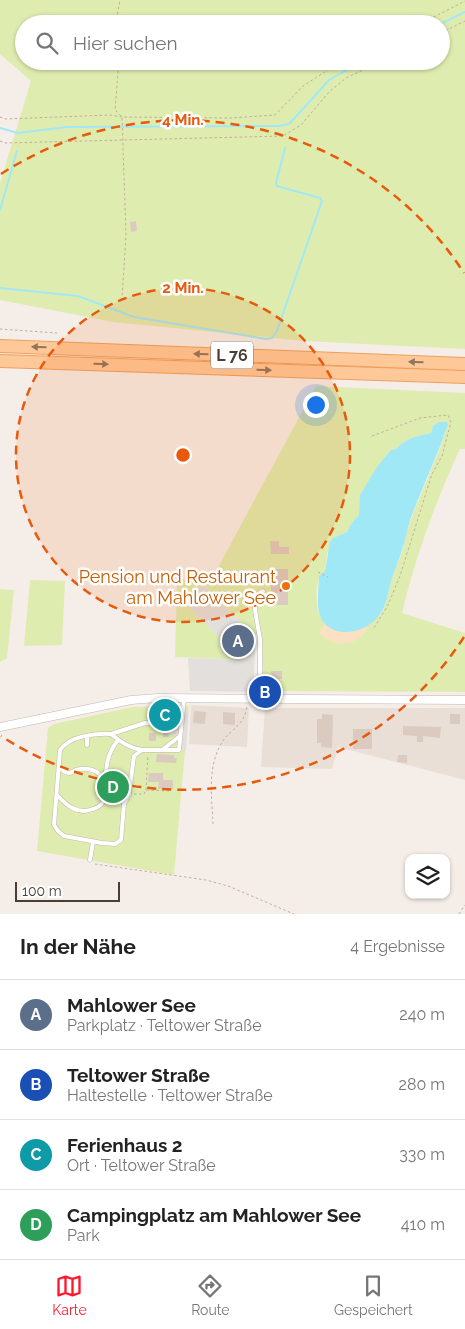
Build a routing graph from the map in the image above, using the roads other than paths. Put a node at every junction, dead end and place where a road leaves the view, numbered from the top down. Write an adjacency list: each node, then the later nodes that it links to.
1 (0, 346): 3 (main road, L 76, one-way to 1)
2 (0, 361): 4 (main road, L 76, one-way to 4)
3 (465, 364)
4 (465, 377)
5 (263, 591): 7 (lane)
6 (184, 698): 7 (street); 10 (street); 12 (lane)
7 (260, 699): 8 (street)
8 (465, 700)
9 (168, 723): 11 (lane)
10 (0, 727)
11 (111, 734): 13 (lane); 14 (lane)
12 (180, 736): 17 (lane); 17 (lane)
13 (87, 737): 15 (lane); 18 (lane)
14 (118, 740): 16 (lane); 19 (lane)
15 (87, 745)
16 (142, 750): 17 (lane); 21 (lane)
17 (162, 750)
18 (59, 767): 19 (lane); 22 (lane)
19 (105, 781): 20 (lane)
20 (105, 792): 21 (lane); 22 (lane)
21 (129, 794): 23 (lane)
22 (57, 795): 23 (lane)
23 (93, 842): 24 (lane)
24 (90, 860)

